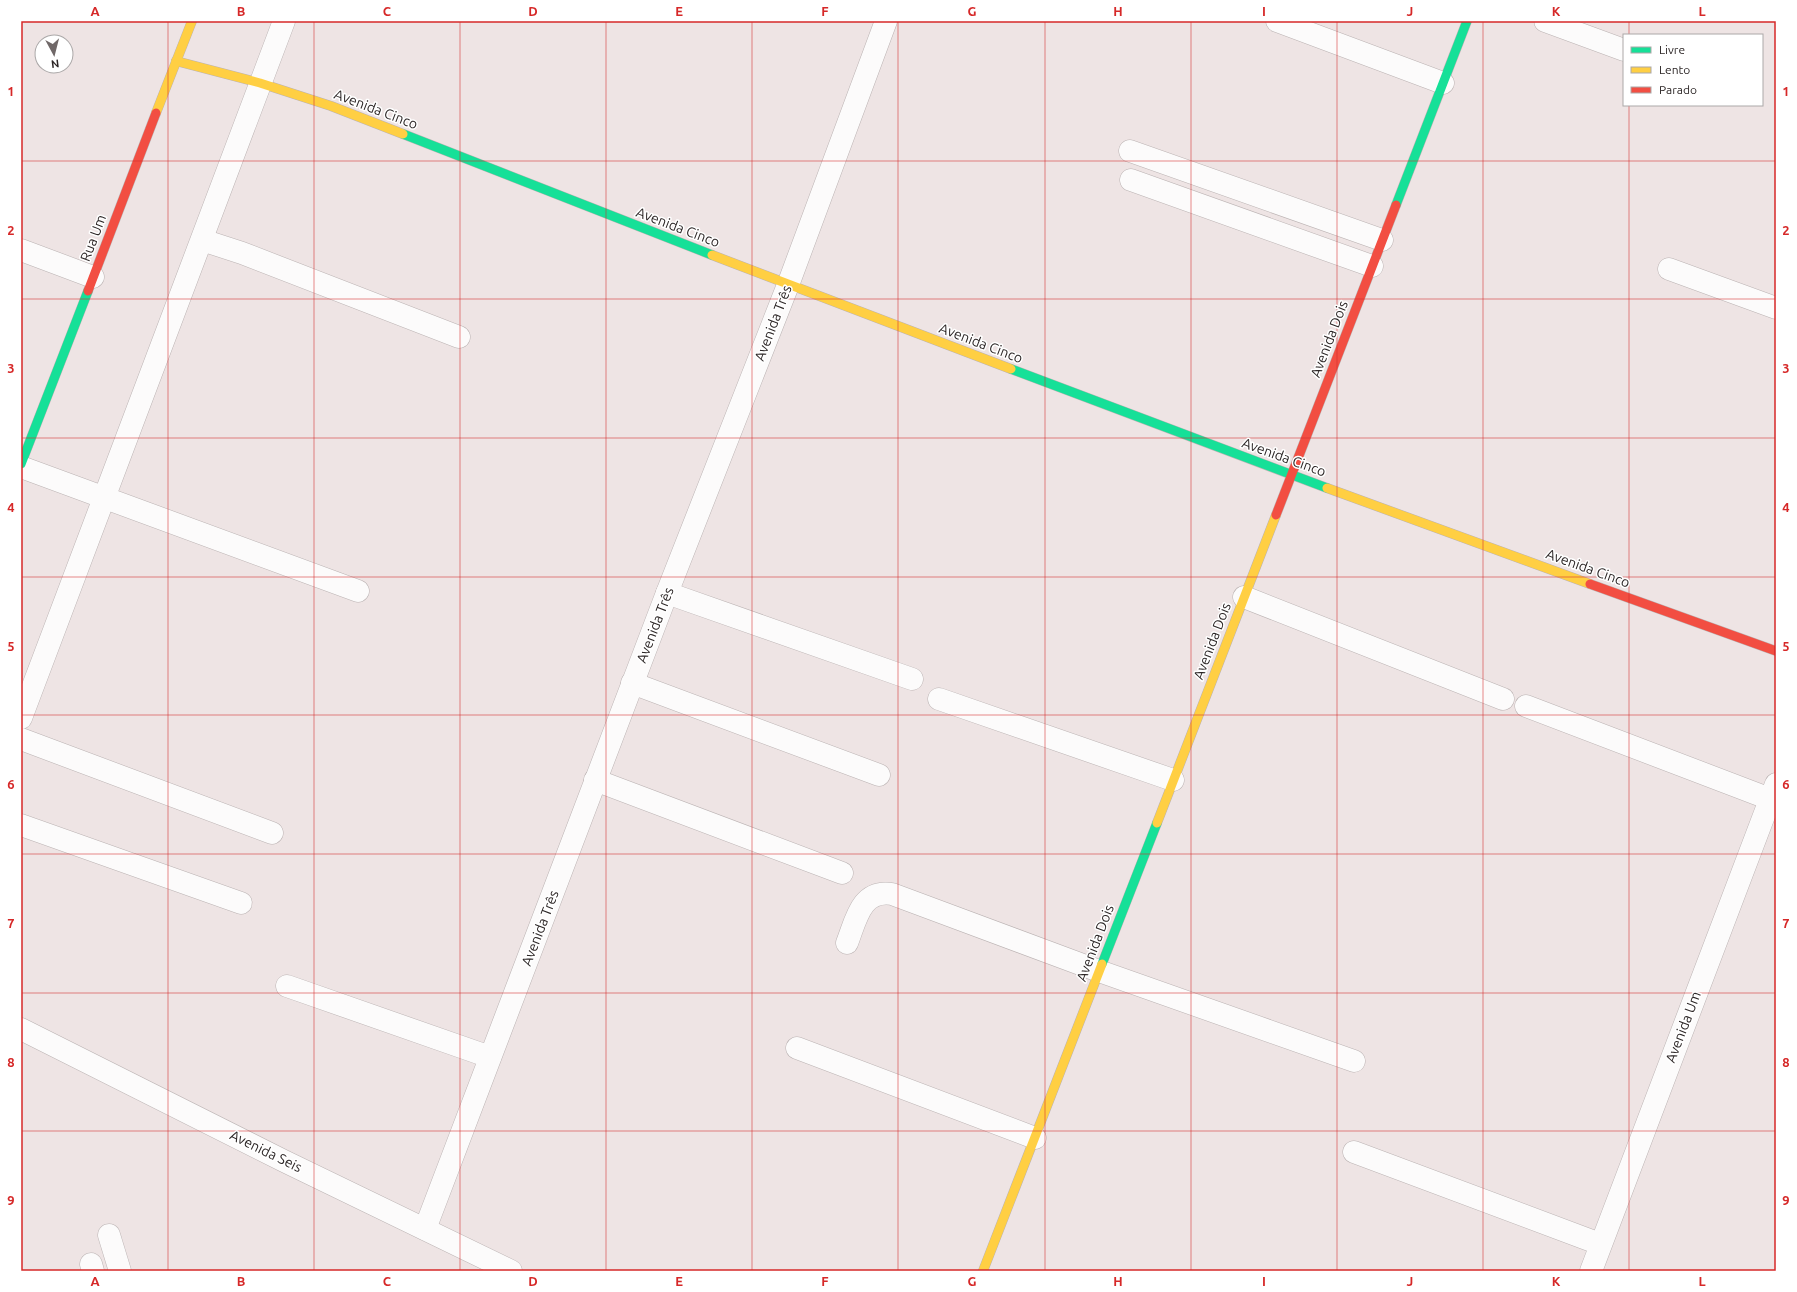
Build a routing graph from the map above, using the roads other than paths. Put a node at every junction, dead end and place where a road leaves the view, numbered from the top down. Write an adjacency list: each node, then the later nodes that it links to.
1 (192, 21): 8 (street, Rua Um)
2 (284, 21): 9 (street)
3 (886, 21): 19 (street, Avenida Três)
4 (1278, 21): 10 (street)
5 (1467, 21): 10 (street, Avenida Dois)
6 (1545, 21): 7 (street)
7 (1623, 50)
8 (176, 61): 9 (street, Avenida Cinco); 18 (street, Rua Um)
9 (260, 83): 13 (street); 19 (street, Avenida Cinco)
10 (1443, 83): 14 (street, Avenida Dois)
11 (1130, 152): 14 (street)
12 (1131, 180): 16 (street)
13 (202, 240): 21 (street); 24 (street)
14 (1382, 240): 16 (street, Avenida Dois)
15 (21, 250): 18 (street)
16 (1372, 266): 23 (street, Avenida Dois)
17 (1669, 269): 20 (street)
18 (93, 277): 22 (street, Rua Um)
19 (788, 285): 23 (street, Avenida Cinco); 26 (street, Avenida Três)
20 (1776, 308)
21 (459, 337)
22 (21, 465): 24 (street)
23 (1291, 475): 27 (street, Avenida Dois); 28 (street, Avenida Cinco)
24 (104, 498): 25 (street); 34 (street)
25 (358, 591)
26 (667, 593): 29 (street); 30 (street, Avenida Três)
27 (1244, 597): 32 (street); 38 (street, Avenida Dois)
28 (1776, 651)
29 (912, 679)
30 (632, 683): 36 (street); 37 (street, Avenida Três)
31 (939, 699): 38 (street)
32 (1502, 699)
33 (1526, 706): 39 (street)
34 (21, 718)
35 (21, 739): 41 (street)
36 (879, 775)
37 (595, 780): 42 (street); 49 (street, Avenida Três)
38 (1173, 780): 45 (street, Avenida Dois)
39 (1773, 792): 55 (street, Avenida Um)
40 (21, 825): 43 (street)
41 (272, 833)
42 (842, 873)
43 (241, 903)
44 (847, 943): 45 (street)
45 (1099, 971): 50 (street); 51 (street, Avenida Dois)
46 (287, 986): 49 (street)
47 (21, 1029): 53 (street, Avenida Seis)
48 (797, 1048): 51 (street)
49 (490, 1057): 53 (street, Avenida Três)
50 (1354, 1061)
51 (1035, 1138): 58 (street, Avenida Dois)
52 (1354, 1152): 55 (street)
53 (425, 1229): 57 (street, Avenida Seis)
54 (109, 1235): 56 (street)
55 (1600, 1244): 59 (street, Avenida Um)
56 (120, 1271)
57 (511, 1271)
58 (983, 1271)
59 (1591, 1271)

